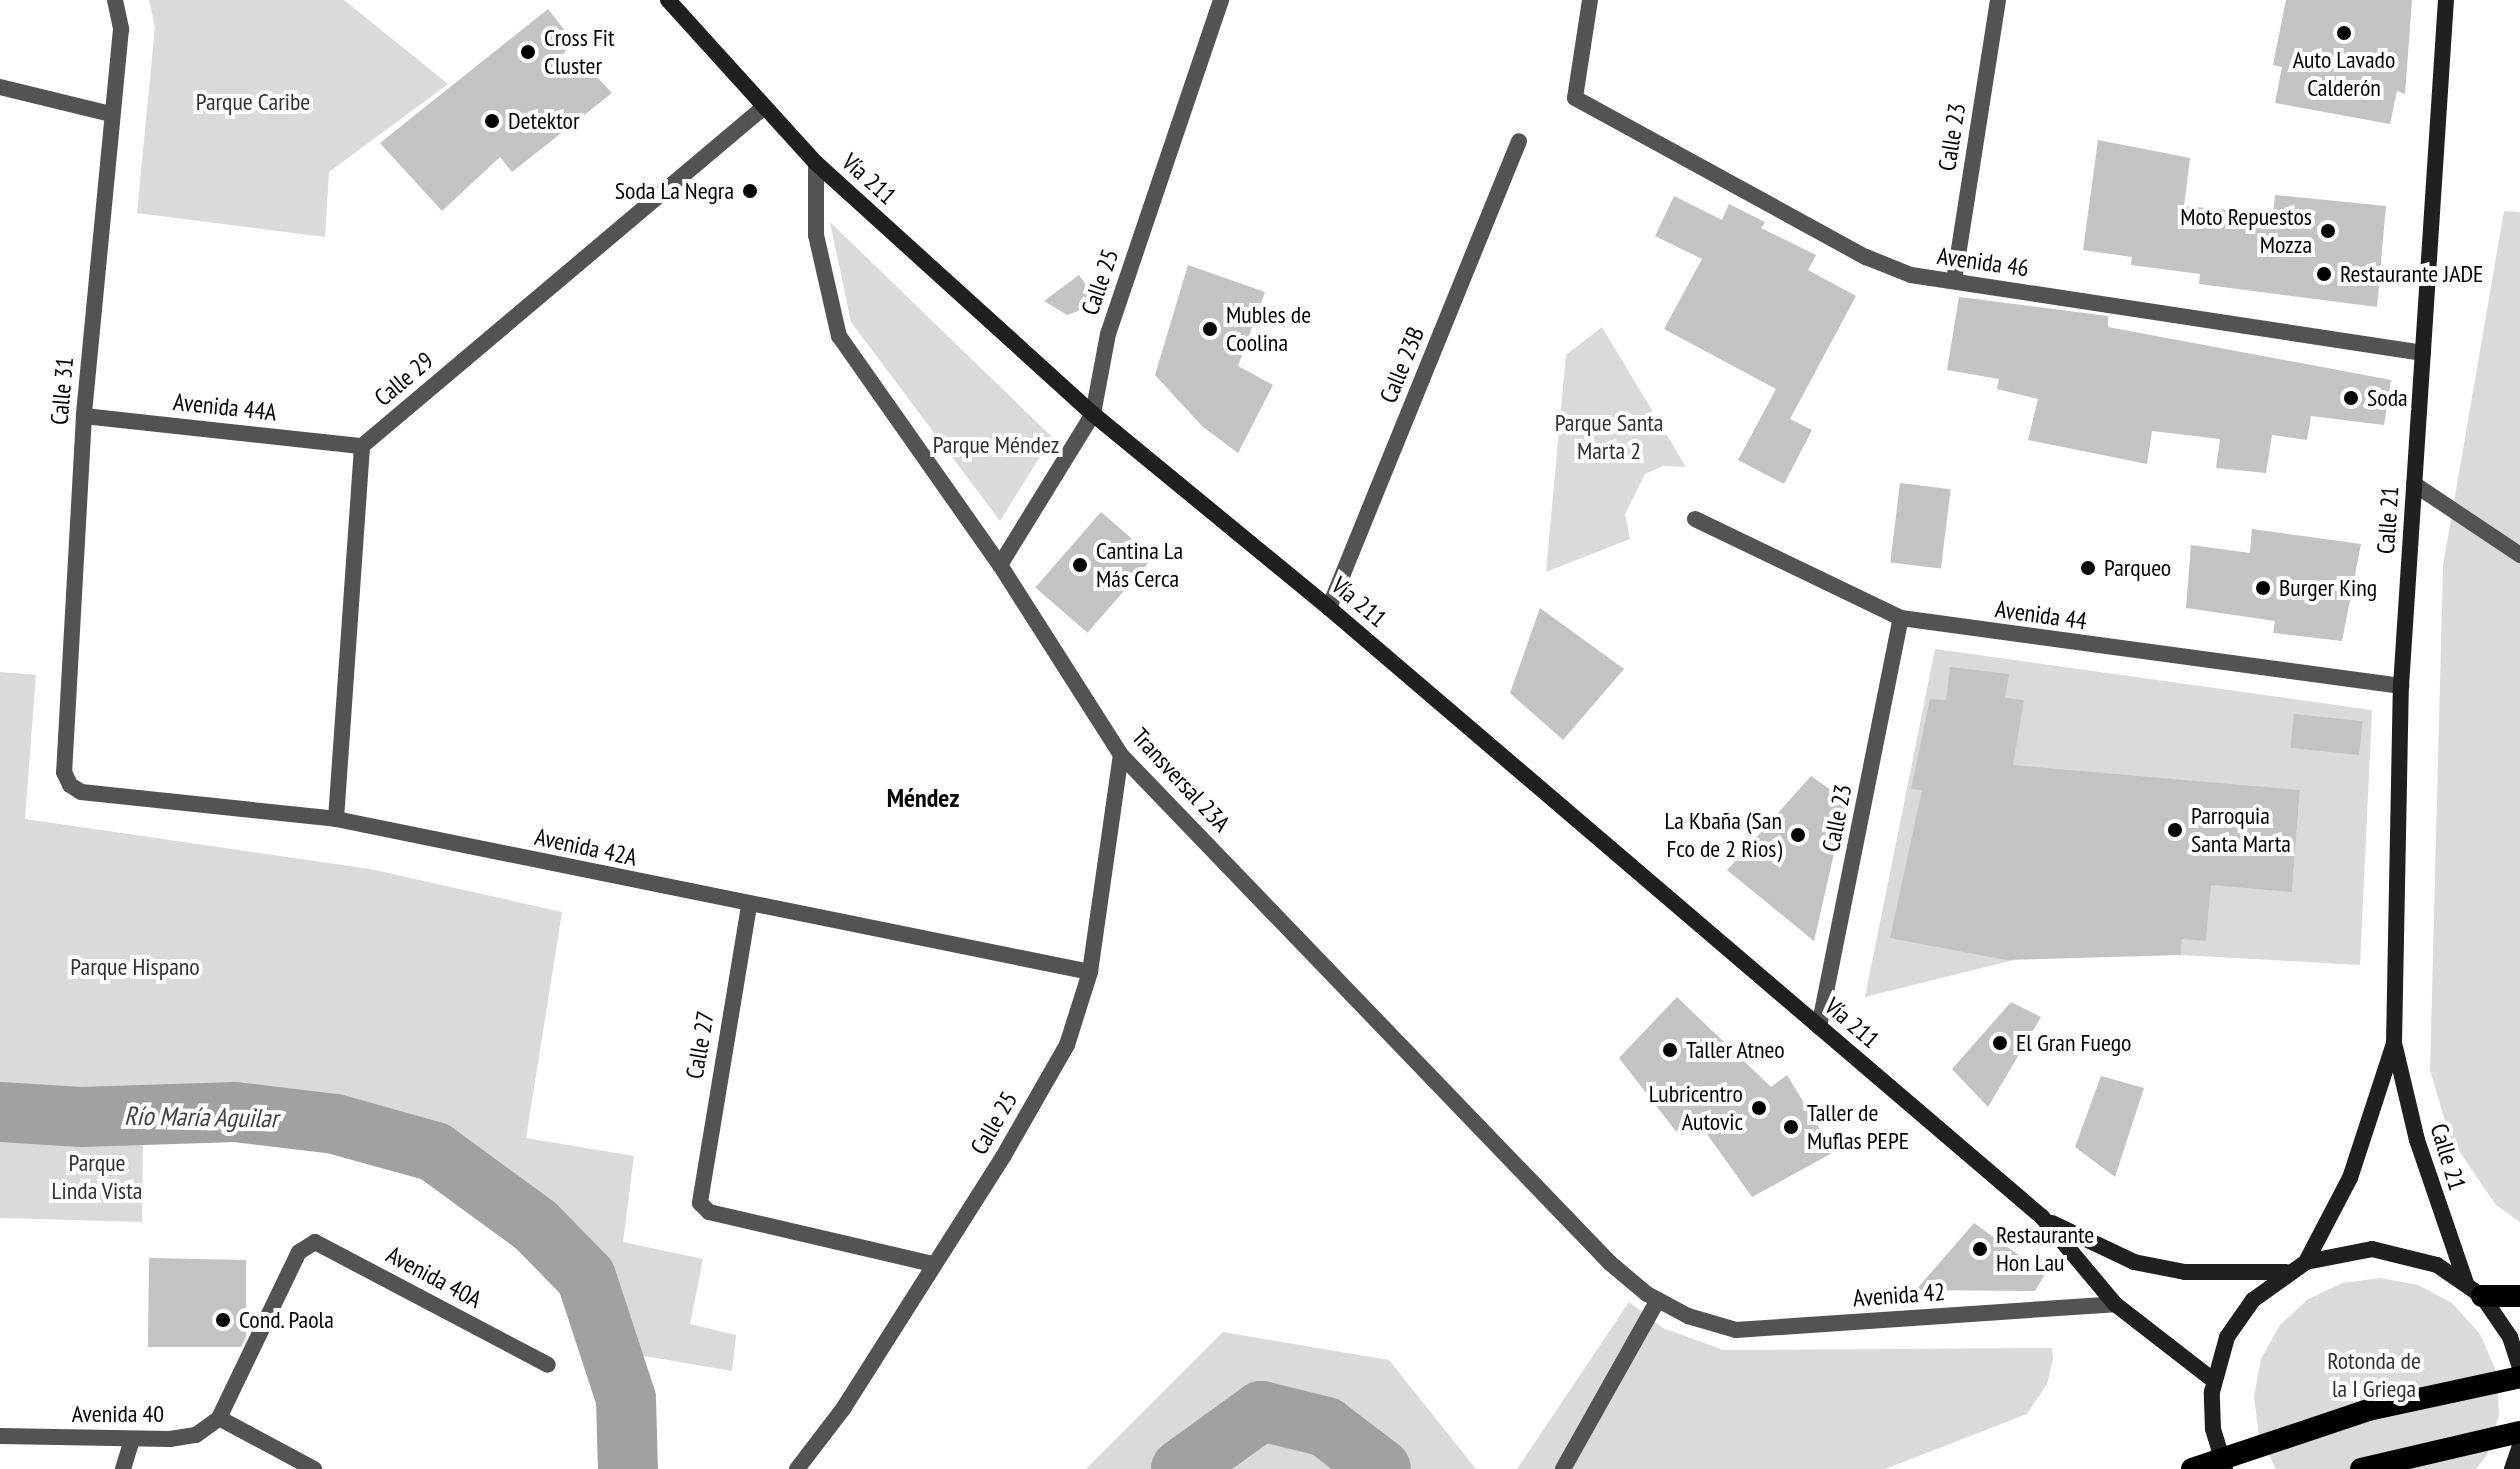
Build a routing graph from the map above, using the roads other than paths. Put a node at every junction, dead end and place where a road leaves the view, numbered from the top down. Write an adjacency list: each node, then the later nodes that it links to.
1 (115, 0): 9 (street, Calle 31)
2 (668, 0): 8 (main road, Vía 211)
3 (1221, 0): 14 (street, Calle 25)
4 (1590, 0): 12 (street, Avenida 46)
5 (1998, 0): 12 (street, Calle 23)
6 (2446, 0): 13 (main road, Calle 21)
7 (0, 87): 9 (street)
8 (764, 107): 11 (main road, Vía 211); 16 (street, Calle 29)
9 (111, 114): 15 (street, Calle 31)
10 (1519, 141): 21 (street, Calle 23B)
11 (816, 163): 14 (main road, Vía 211); 20 (street, Transversal 23A)
12 (1954, 281): 13 (street, Avenida 46)
13 (2423, 353): 17 (main road, Calle 21)
14 (1093, 414): 20 (street, Calle 25); 21 (main road, Vía 211)
15 (84, 416): 16 (street, Avenida 44A); 25 (street, Calle 31)
16 (362, 446): 26 (street)
17 (2414, 484): 19 (street); 23 (main road, Calle 21)
18 (1695, 519): 22 (street, Avenida 44)
19 (2520, 555)
20 (1000, 565): 24 (street, Transversal 23A)
21 (1329, 608): 29 (main road, Vía 211)
22 (1901, 618): 23 (street, Avenida 44); 29 (street, Calle 23)
23 (2401, 686): 30 (main road, Calle 21)
24 (1121, 755): 28 (street, Calle 25); 37 (street, Transversal 23A)
25 (70, 785): 26 (street, Avenida 42A)
26 (336, 819): 27 (street, Avenida 42A)
27 (749, 906): 28 (street, Avenida 42A); 33 (street, Calle 27)
28 (1090, 972): 33 (street, Calle 25)
29 (1819, 1027): 31 (main road, Vía 211)
30 (2394, 1043): 32 (main road, Calle 21); 35 (main road, Calle 21)
31 (2042, 1217): 34 (main road, Vía 211); 38 (main road, Vía 211)
32 (2306, 1262): 34 (main road); 35 (main road)
33 (932, 1264): 51 (street, Calle 25)
34 (2288, 1271): 43 (main road)
35 (2474, 1290): 36 (highway); 41 (main road)
36 (2520, 1296)
37 (1658, 1300): 39 (street, Transversal 23A); 52 (street)
38 (2115, 1304): 39 (street, Avenida 42); 43 (main road, Vía 211)
39 (1688, 1316)
40 (548, 1365): 44 (street, Avenida 40A)
41 (2520, 1368)
42 (2520, 1377): 53 (highway)
43 (2213, 1380): 54 (main road)
44 (219, 1418): 47 (street, Avenida 40); 50 (street)
45 (2520, 1432): 55 (highway)
46 (0, 1436): 47 (street, Avenida 40)
47 (132, 1439): 49 (street)
48 (2520, 1446): 56 (main road)
49 (123, 1469)
50 (314, 1469)
51 (797, 1469)
52 (1563, 1469)
53 (2192, 1469)
54 (2225, 1469)
55 (2361, 1469)
56 (2512, 1469)

